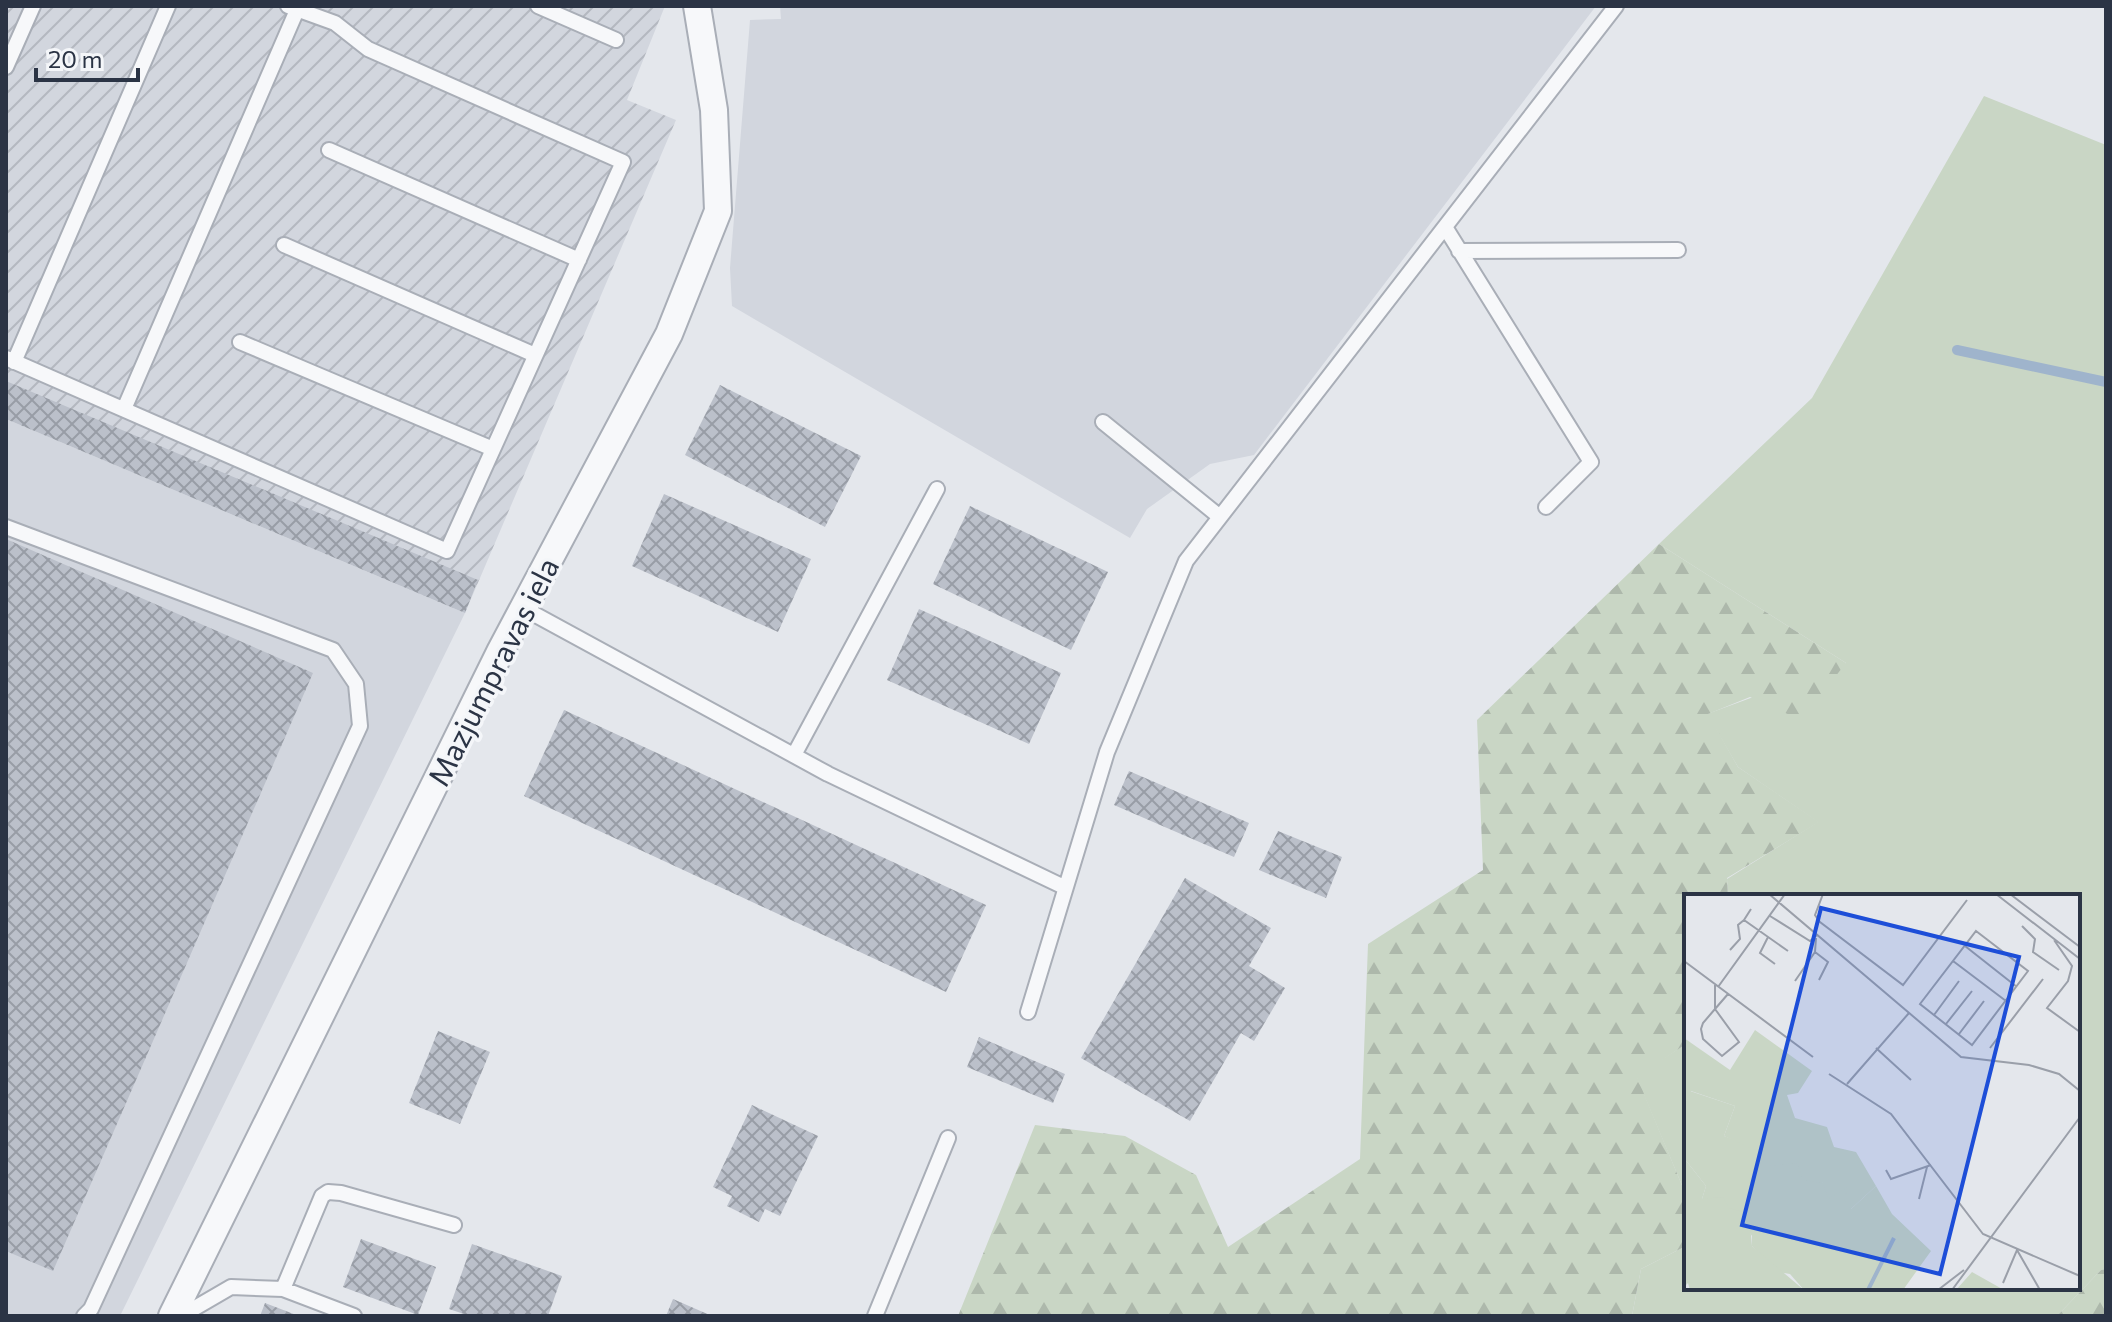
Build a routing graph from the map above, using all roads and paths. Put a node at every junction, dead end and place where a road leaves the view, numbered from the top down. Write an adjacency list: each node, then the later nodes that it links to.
1 (33, 6): 9 (lane)
2 (168, 6): 18 (lane)
3 (538, 6): 8 (lane)
4 (697, 6): 26 (street, Mazjumpravas iela)
5 (1616, 6): 11 (lane)
6 (293, 8): 7 (lane); 19 (lane)
7 (323, 12): 15 (lane)
8 (616, 40)
9 (6, 67)
10 (329, 150): 15 (lane)
11 (1445, 227): 14 (lane); 24 (lane)
12 (284, 245): 17 (lane)
13 (1678, 250): 14 (lane)
14 (1459, 251): 23 (lane)
15 (579, 260): 17 (lane)
16 (240, 342): 21 (lane)
17 (535, 355): 21 (lane)
18 (10, 360): 19 (lane)
19 (124, 409): 21 (lane)
20 (1103, 422): 24 (lane)
21 (493, 449)
22 (937, 489): 27 (lane)
23 (1546, 507)
24 (1220, 517): 28 (lane)
25 (6, 527): 34 (lane)
26 (523, 608): 27 (lane); 33 (street, Mazjumpravas iela)
27 (794, 755): 28 (lane)
28 (1064, 887): 29 (lane)
29 (1028, 1012)
30 (948, 1138): 36 (lane)
31 (454, 1225): 32 (lane)
32 (283, 1289): 33 (lane); 35 (lane)
33 (183, 1313)
34 (84, 1316)
35 (354, 1316)
36 (875, 1316)

